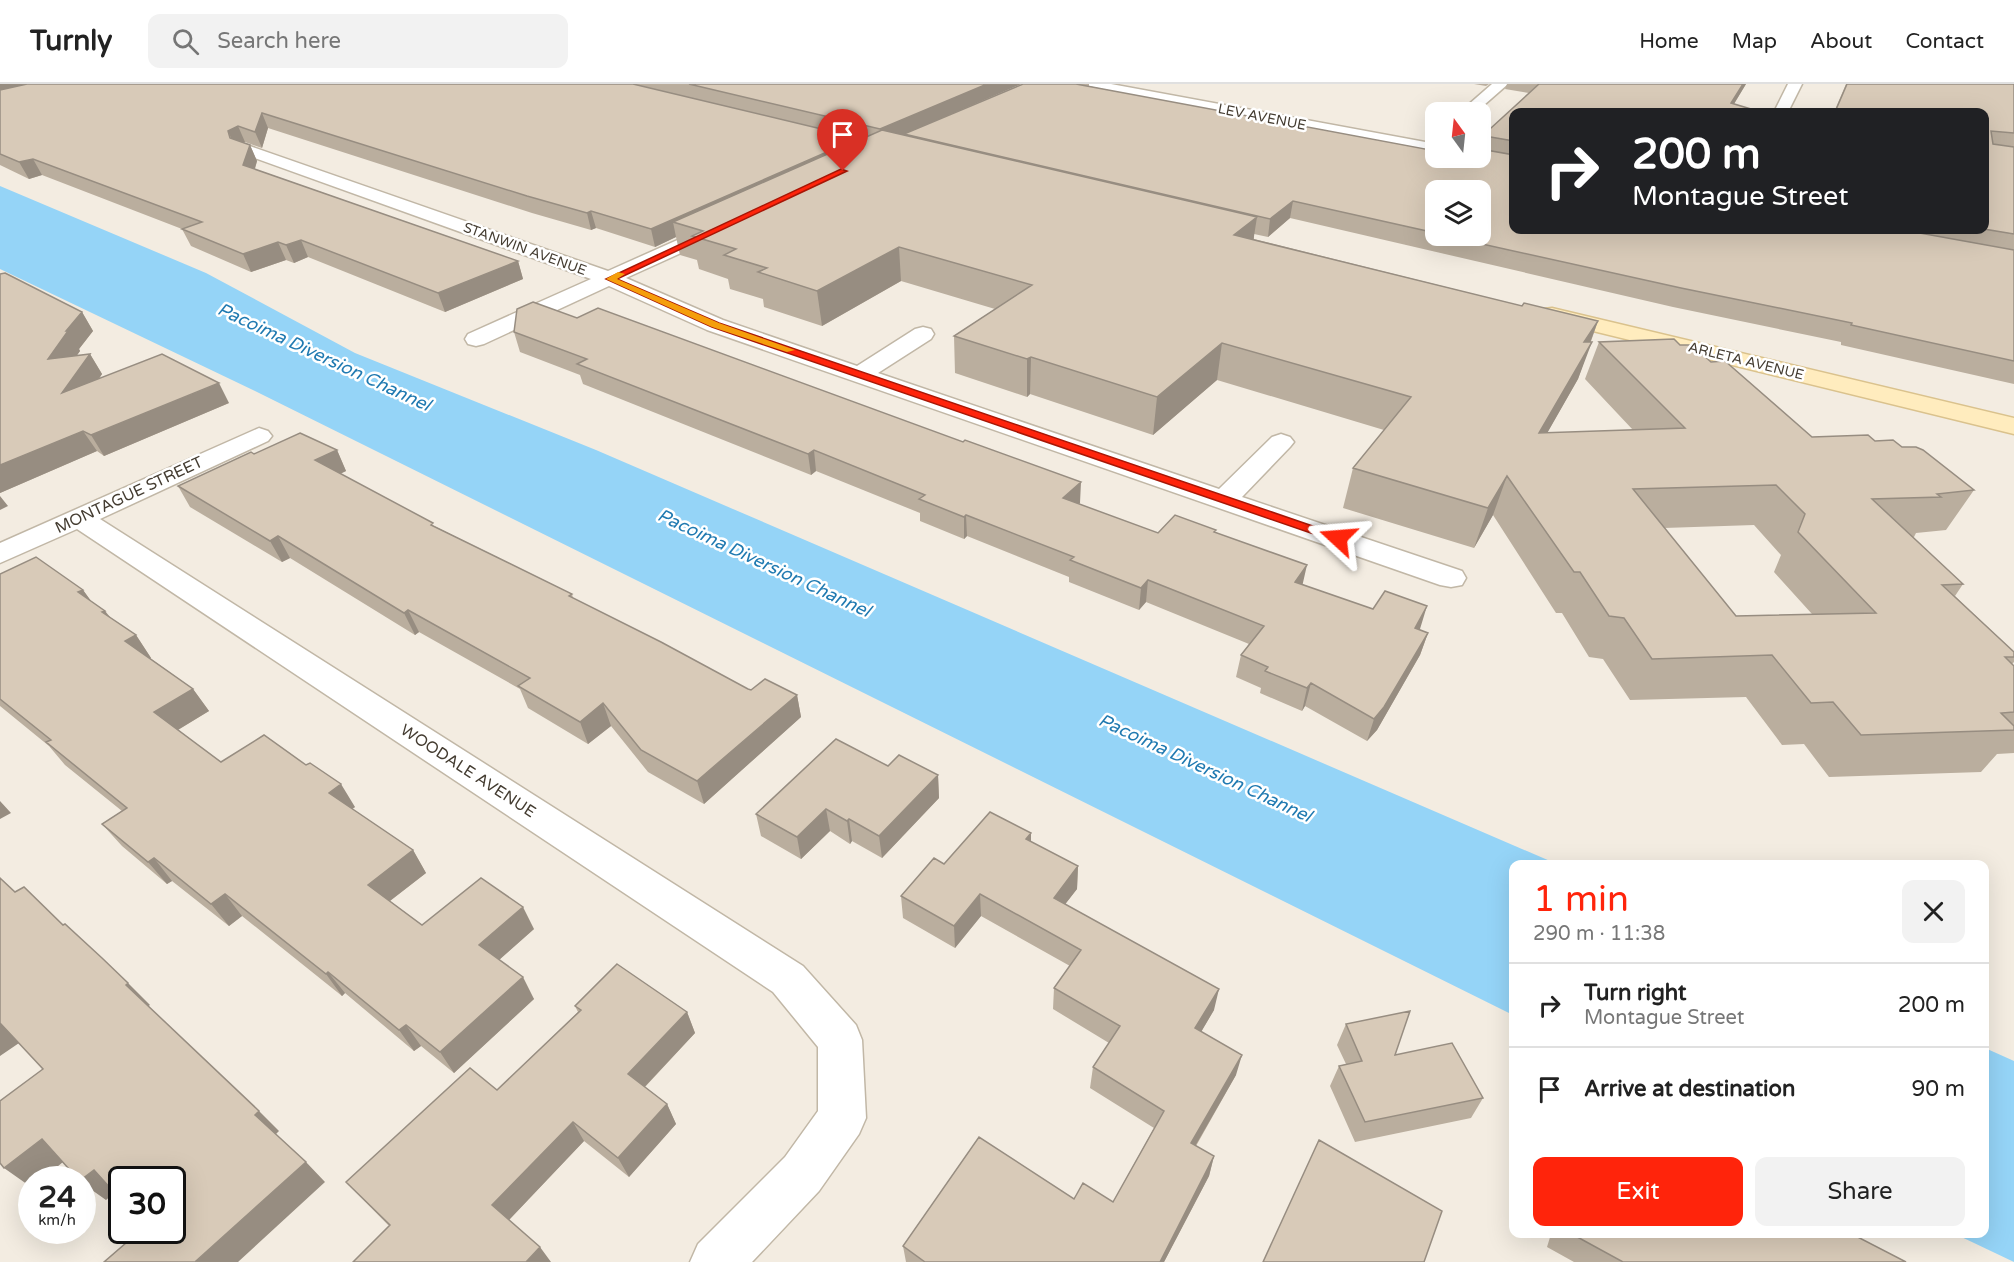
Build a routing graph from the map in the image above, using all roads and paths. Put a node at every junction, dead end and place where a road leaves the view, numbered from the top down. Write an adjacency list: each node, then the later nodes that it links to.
1 (1088, 84): 6 (street, LEV AVENUE)
2 (1501, 84): 4 (street)
3 (1795, 84): 5 (street)
4 (1479, 102)
5 (1783, 108)
6 (1425, 144)
7 (243, 149): 9 (street, STANWIN AVENUE)
8 (734, 222): 9 (street)
9 (610, 279): 12 (street); 13 (street, STANWIN AVENUE)
10 (1529, 308): 14 (main road, ARLETA AVENUE)
11 (923, 334): 13 (street)
12 (476, 339)
13 (861, 374): 17 (street, STANWIN AVENUE)
14 (2014, 426)
15 (259, 436): 18 (street, MONTAGUE STREET)
16 (1281, 442): 17 (street)
17 (1225, 499): 20 (street, STANWIN AVENUE)
18 (80, 518): 19 (street, MONTAGUE STREET); 21 (street, WOODALE AVENUE)
19 (0, 554)
20 (1451, 578)
21 (716, 1262)

